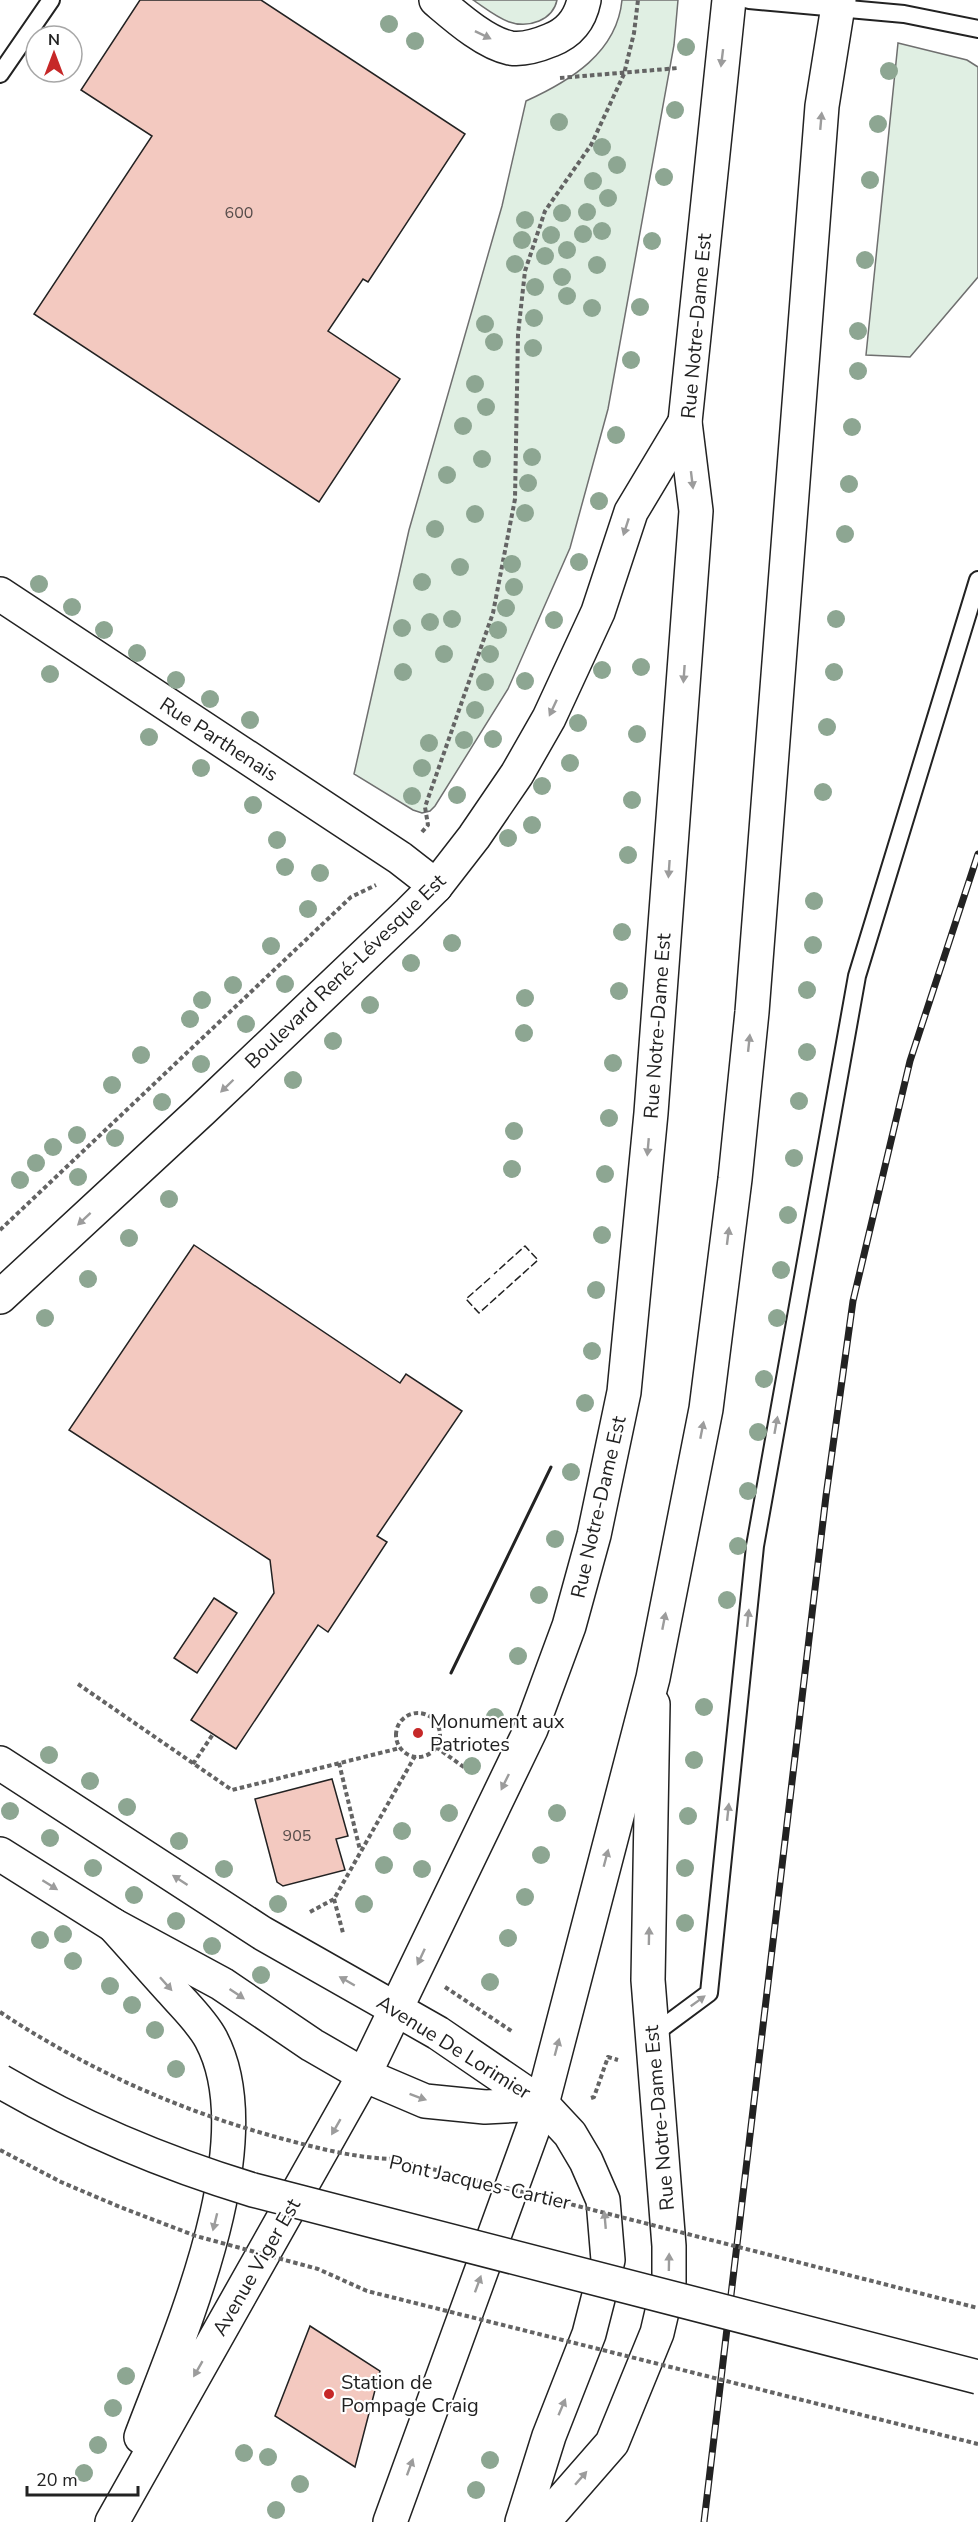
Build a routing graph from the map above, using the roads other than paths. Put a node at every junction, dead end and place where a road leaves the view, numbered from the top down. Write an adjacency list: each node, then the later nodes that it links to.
1 (51, 0): 8 (lane)
2 (436, 0): 3 (main road, one-way to 3)
3 (584, 0)
4 (729, 0): 9 (main road, Rue Notre-Dame Est, one-way to 9)
5 (749, 0): 6 (lane)
6 (838, 4): 7 (lane); 14 (main road, Rue Notre-Dame Est, one-way to 6)
7 (978, 29)
8 (0, 74)
9 (686, 422): 12 (main road, Boulevard René-Lévesque Est, one-way to 12); 18 (main road, Rue Notre-Dame Est, one-way to 18)
10 (978, 580): 19 (lane, one-way to 10)
11 (0, 594): 12 (main road, Rue Parthenais)
12 (436, 886): 13 (main road, Boulevard René-Lévesque Est, one-way to 13)
13 (0, 1297)
14 (653, 1678): 19 (main road, Rue Notre-Dame Est, one-way to 14); 22 (main road, Rue Notre-Dame Est, one-way to 14)
15 (0, 1763): 18 (main road, Avenue De Lorimier, one-way to 15)
16 (0, 1854): 17 (main road, Avenue De Lorimier, one-way to 17)
17 (113, 1924): 20 (main road, Avenue De Lorimier, one-way to 20); 24 (main road, one-way to 24)
18 (397, 2011): 20 (main road, Avenue Viger Est); 22 (main road, Avenue De Lorimier)
19 (651, 2036): 27 (main road, Rue Notre-Dame Est, one-way to 19)
20 (364, 2075): 22 (main road, Avenue De Lorimier, one-way to 22); 24 (main road, Avenue Viger Est, one-way to 24)
21 (0, 2081): 23 (main road, bridge)
22 (542, 2104): 25 (main road, Rue Notre-Dame Est, one-way to 22); 26 (main road, one-way to 22)
23 (978, 2377)
24 (111, 2522)
25 (390, 2522)
26 (522, 2522)
27 (543, 2522)

